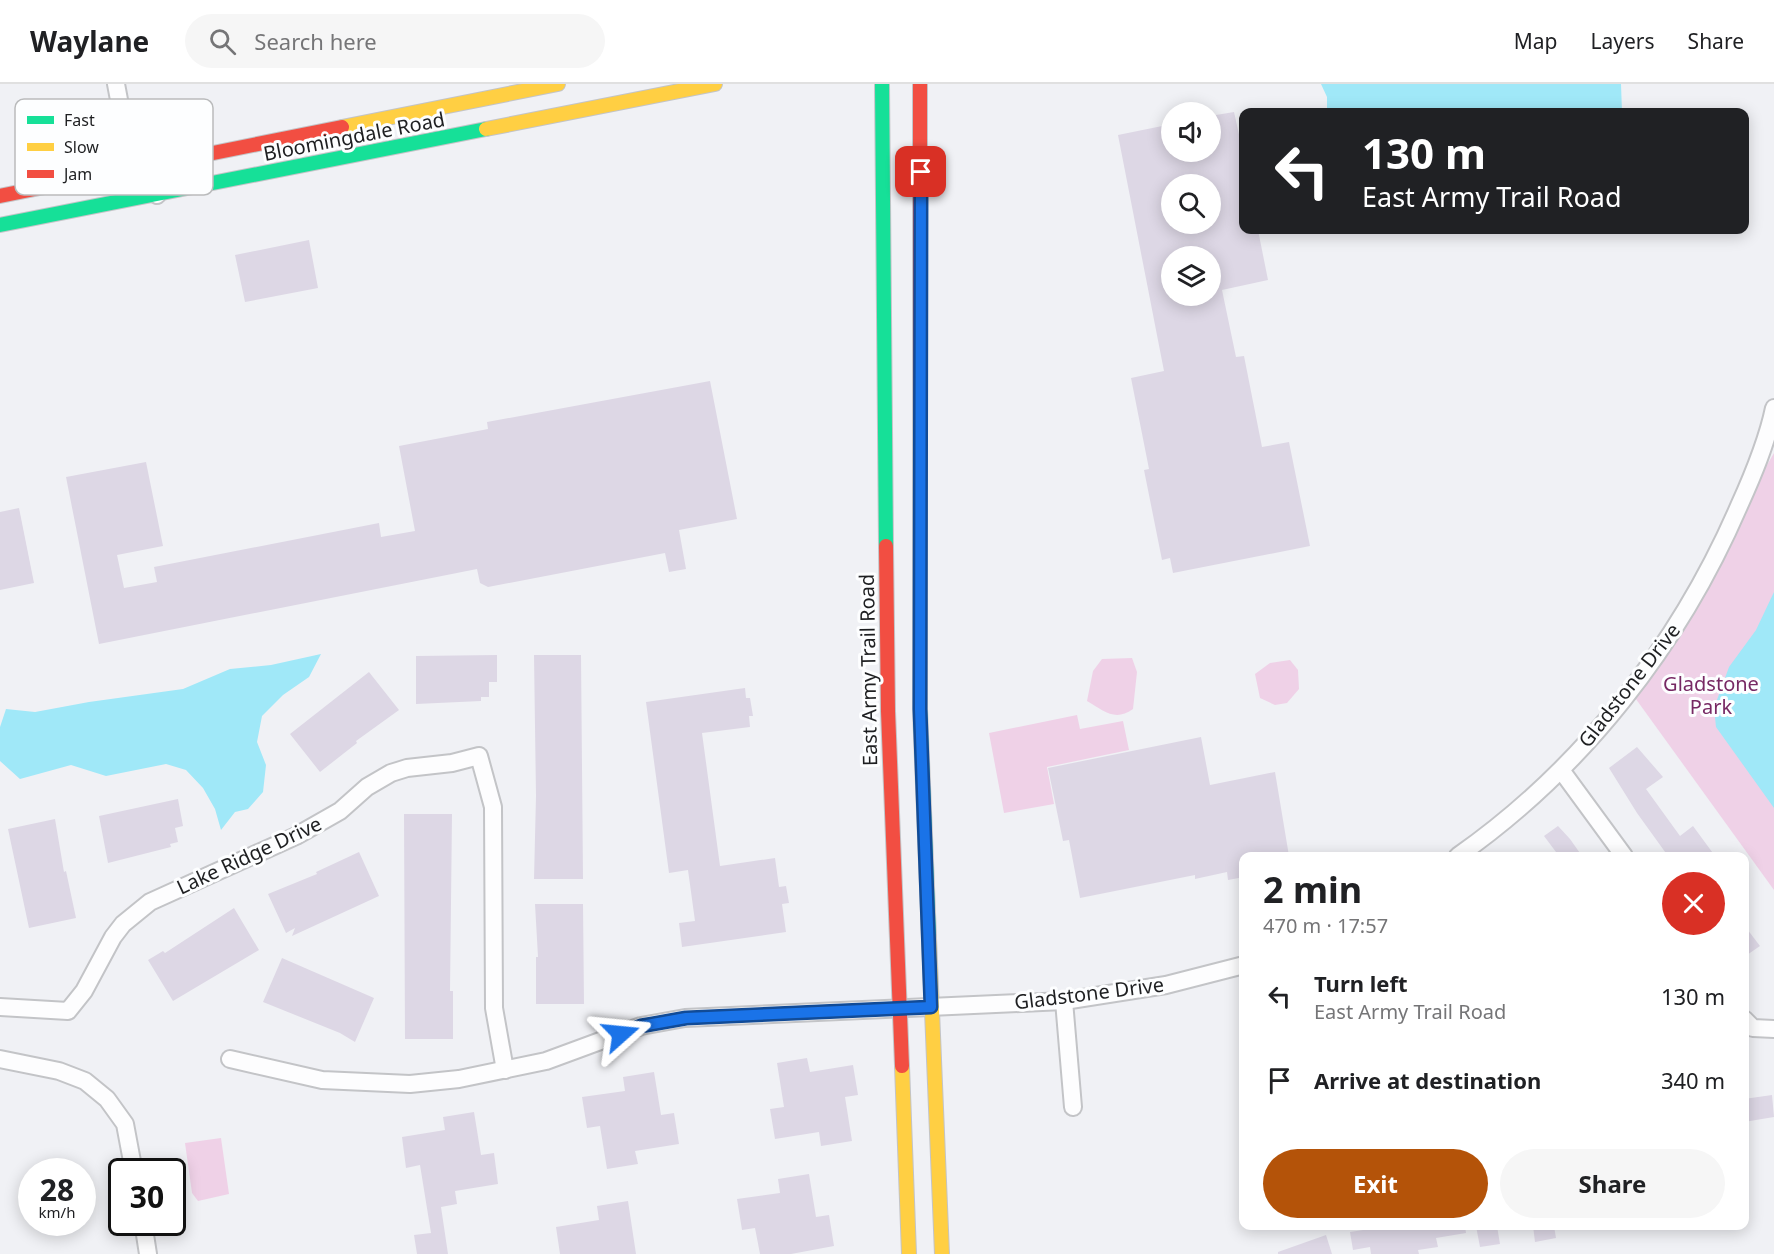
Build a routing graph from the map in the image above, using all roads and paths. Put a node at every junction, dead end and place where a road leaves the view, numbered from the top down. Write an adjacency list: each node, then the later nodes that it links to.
1 (116, 84): 7 (street)
2 (715, 84): 9 (main road, Bloomingdale Road)
3 (882, 84): 22 (main road, East Army Trail Road)
4 (920, 84): 21 (main road)
5 (551, 85): 6 (main road, Bloomingdale Road)
6 (510, 89): 8 (main road, Bloomingdale Road)
7 (119, 99)
8 (213, 152)
9 (213, 184)
10 (15, 193): 12 (main road, Bloomingdale Road)
11 (157, 195): 13 (main road, Bloomingdale Road)
12 (0, 196)
13 (0, 225)
14 (1774, 408): 15 (street, Gladstone Drive)
15 (1561, 770): 16 (street, Gladstone Drive); 17 (street)
16 (1463, 852)
17 (1621, 852)
18 (1239, 966): 19 (street, Gladstone Drive)
19 (1064, 1000): 21 (street, Gladstone Drive); 29 (street)
20 (2, 1007): 24 (street); 28 (street, Lake Ridge Drive)
21 (931, 1007): 22 (street, Gladstone Drive); 34 (main road)
22 (900, 1009): 28 (street, Gladstone Drive); 33 (main road, East Army Trail Road)
23 (1749, 1024): 25 (street)
24 (0, 1025)
25 (1774, 1029)
26 (0, 1059): 30 (street)
27 (230, 1059): 28 (street, Gladstone Drive)
28 (505, 1071)
29 (1073, 1107)
30 (131, 1158)
31 (145, 1236): 32 (street)
32 (148, 1254)
33 (909, 1254)
34 (942, 1254)

